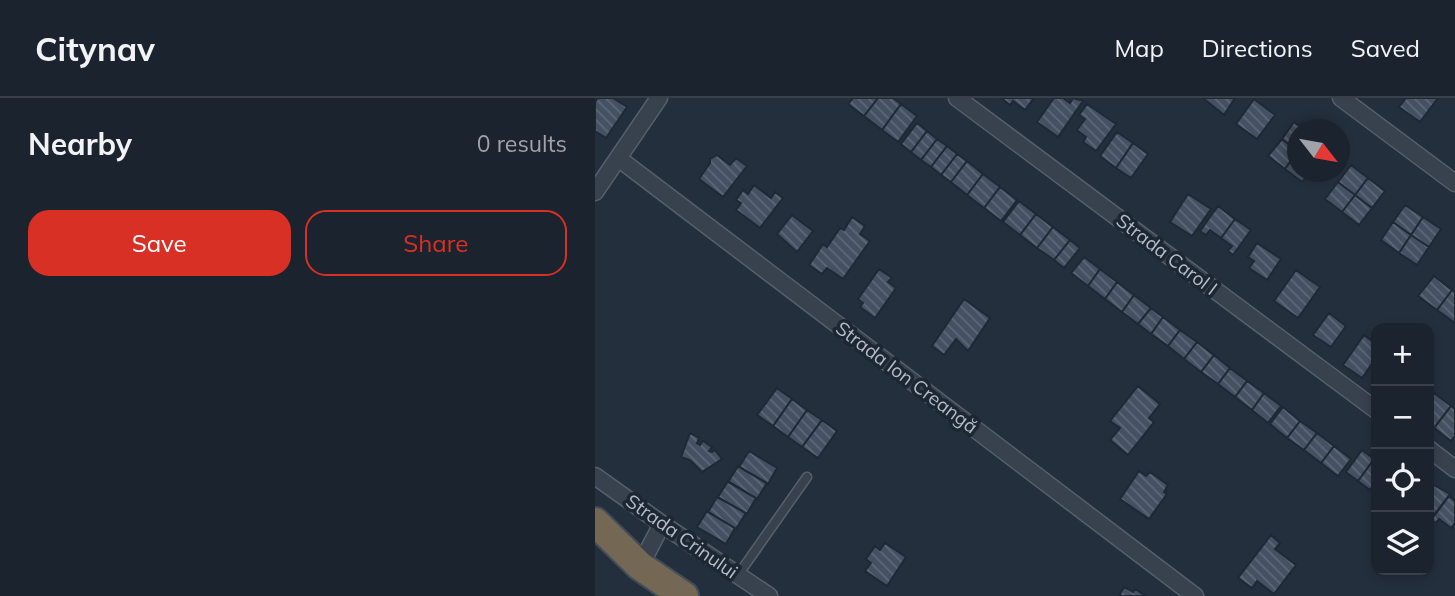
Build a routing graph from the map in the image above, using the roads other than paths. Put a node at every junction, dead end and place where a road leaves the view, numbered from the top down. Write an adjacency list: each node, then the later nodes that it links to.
1 (957, 98): 7 (street, Strada Carol I)
2 (1341, 98): 5 (street)
3 (655, 100): 4 (street)
4 (618, 158): 6 (street); 19 (street, Strada Ion Creangă)
5 (1455, 183)
6 (595, 192)
7 (1371, 406)
8 (1434, 453): 9 (street)
9 (1455, 468)
10 (595, 476): 13 (street, Strada Crinului)
11 (807, 477): 16 (lane)
12 (595, 522): 15 (highway)
13 (662, 524): 15 (street); 16 (street, Strada Crinului)
14 (595, 547): 15 (highway)
15 (640, 566): 17 (highway)
16 (738, 575): 18 (street, Strada Crinului)
17 (684, 596)
18 (769, 596)
19 (1195, 596)

